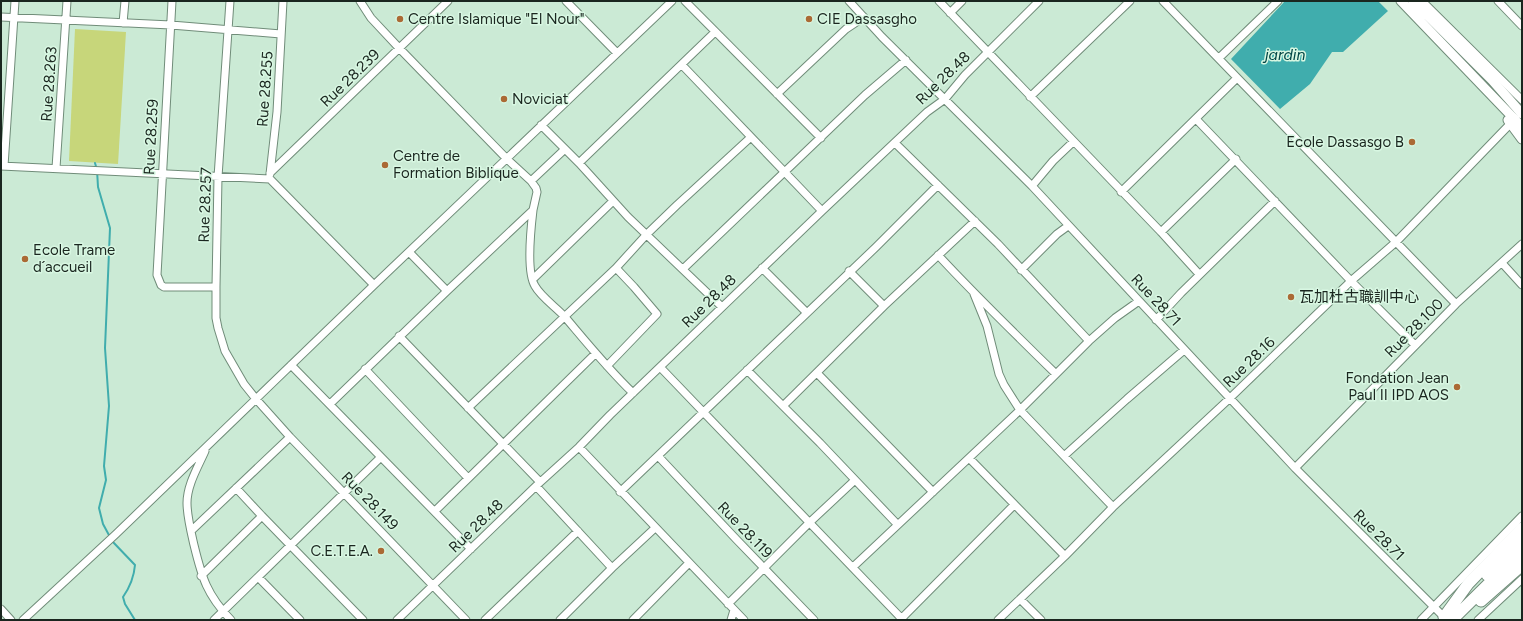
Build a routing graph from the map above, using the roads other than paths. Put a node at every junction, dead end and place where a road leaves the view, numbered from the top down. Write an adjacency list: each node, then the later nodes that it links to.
1 (15, 1): 24 (street)
2 (67, 1): 26 (street, Rue 28.263)
3 (125, 1): 27 (street)
4 (172, 1): 28 (street, Rue 28.259)
5 (230, 1): 30 (street, Rue 28.257)
6 (283, 1): 32 (street, Rue 28.255)
7 (360, 1): 33 (street)
8 (448, 1): 33 (street, Rue 28.239)
9 (566, 1): 34 (street)
10 (672, 1): 34 (street)
11 (685, 1): 31 (street)
12 (849, 1): 25 (street, Rue 28.71)
13 (939, 1): 22 (street)
14 (962, 1): 22 (street)
15 (1039, 1): 35 (street, Rue 28.48)
16 (1130, 1): 41 (street)
17 (1163, 1): 36 (street)
18 (1278, 1): 36 (street)
19 (1401, 1): 44 (main road)
20 (1498, 1): 29 (street)
21 (1420, 2): 43 (street); 44 (main road)
22 (950, 13): 35 (street)
23 (1, 17): 24 (street)
24 (14, 17): 26 (street); 57 (street)
25 (864, 17): 37 (street, Rue 28.71); 40 (street)
26 (66, 20): 27 (street); 58 (street, Rue 28.263)
27 (123, 23): 28 (street)
28 (171, 25): 30 (street); 60 (street, Rue 28.259)
29 (1522, 26)
30 (229, 30): 32 (street); 62 (street, Rue 28.257)
31 (715, 32): 38 (street); 40 (street)
32 (281, 34): 61 (street, Rue 28.255)
33 (400, 49): 54 (street); 61 (street, Rue 28.239)
34 (617, 53): 46 (street)
35 (988, 53): 41 (street); 42 (street, Rue 28.48)
36 (1219, 58): 39 (street)
37 (906, 60): 42 (street, Rue 28.71); 49 (street)
38 (682, 65): 48 (street); 56 (street)
39 (1237, 78): 45 (street); 75 (street)
40 (777, 94): 49 (street)
41 (1030, 97): 51 (street)
42 (945, 99): 52 (street, Rue 28.48); 65 (street, Rue 28.71)
43 (1522, 100)
44 (1518, 115): 47 (main road); 50 (main road); 75 (street, Rue 28.16)
45 (1196, 119): 55 (street); 66 (street)
46 (541, 125): 53 (street); 54 (street)
47 (1522, 127)
48 (751, 137): 59 (street); 74 (street)
49 (821, 138): 59 (street)
50 (1522, 139)
51 (1073, 142): 65 (street); 66 (street)
52 (895, 143): 64 (street); 70 (street, Rue 28.48)
53 (565, 149): 56 (street); 63 (street)
54 (507, 159): 63 (street); 77 (street)
55 (1236, 159): 68 (street); 73 (street)
56 (579, 163): 67 (street)
57 (3, 166): 58 (street)
58 (56, 168): 60 (street)
59 (785, 173): 70 (street); 82 (street)
60 (162, 174): 62 (street); 90 (street, Rue 28.259)
61 (270, 176): 62 (street); 89 (street)
62 (218, 177): 90 (street, Rue 28.257)
63 (531, 182): 69 (street)
64 (938, 185): 71 (street); 84 (street)
65 (1032, 186): 72 (street, Rue 28.71)
66 (1121, 192): 73 (street)
67 (613, 201): 74 (street); 86 (street)
68 (1276, 201): 85 (street); 87 (street)
69 (533, 210): 86 (street); 91 (street)
70 (822, 211): 81 (street, Rue 28.48)
71 (975, 221): 78 (street); 83 (street)
72 (1068, 226): 83 (street); 93 (street, Rue 28.71)
73 (1161, 232): 85 (street)
74 (647, 234): 80 (street); 82 (street)
75 (1396, 242): 87 (street, Rue 28.16); 94 (street)
76 (1522, 244): 79 (street, Rue 28.100)
77 (409, 252): 89 (street); 91 (street)
78 (938, 256): 92 (street); 95 (street)
79 (1502, 263): 88 (street); 94 (street, Rue 28.100)
80 (616, 268): 98 (street); 106 (street)
81 (762, 268): 96 (street, Rue 28.48); 97 (street)
82 (683, 269): 96 (street)
83 (1021, 270): 101 (street)
84 (850, 272): 95 (street); 97 (street)
85 (1199, 274): 99 (street)
86 (532, 279): 98 (street)
87 (1351, 281): 102 (street); 114 (street, Rue 28.16)
88 (1522, 284)
89 (374, 285): 105 (street)
90 (216, 287): 113 (street, Rue 28.257)
91 (447, 290): 100 (street)
92 (974, 294): 111 (street); 118 (street)
93 (1139, 301): 99 (street, Rue 28.71); 101 (street)
94 (1456, 304): 102 (street, Rue 28.100)
95 (884, 306): 110 (street)
96 (722, 307): 107 (street, Rue 28.48)
97 (806, 312): 109 (street)
98 (564, 317): 104 (street); 117 (street)
99 (1156, 320): 103 (street, Rue 28.71)
100 (399, 336): 108 (street); 117 (street)
101 (1089, 341): 111 (street)
102 (1415, 345): 128 (street, Rue 28.100)
103 (1184, 350): 114 (street, Rue 28.71); 125 (street)
104 (595, 354): 106 (street); 121 (street)
105 (291, 365): 113 (street); 115 (street)
106 (607, 366): 112 (street)
107 (660, 367): 112 (street, Rue 28.48); 119 (street)
108 (365, 369): 115 (street); 129 (street)
109 (748, 370): 116 (street); 119 (street)
110 (817, 373): 116 (street); 135 (street)
111 (1056, 374): 118 (street)
112 (632, 393): 123 (street, Rue 28.48)
113 (256, 399): 120 (street, Rue 28.149); 122 (street)
114 (1229, 399): 128 (street, Rue 28.71); 137 (street, Rue 28.16)
115 (330, 404): 126 (street)
116 (783, 406): 130 (street)
117 (468, 408): 121 (street)
118 (1020, 410): 125 (street); 127 (street)
119 (703, 412): 124 (street); 141 (street)
120 (290, 437): 132 (street); 133 (street, Rue 28.149)
121 (504, 444): 129 (street); 131 (street)
122 (207, 446): 145 (street); 169 (street)
123 (579, 447): 131 (street, Rue 28.48); 134 (street)
124 (658, 456): 134 (street); 156 (street, Rue 28.119)
125 (1064, 456): 137 (street)
126 (381, 457): 133 (street); 138 (street)
127 (969, 458): 135 (street); 136 (street)
128 (1295, 468): 163 (street, Rue 28.71)
129 (468, 478): 138 (street)
130 (855, 480): 141 (street); 142 (street)
131 (538, 484): 146 (street); 149 (street, Rue 28.48)
132 (236, 488): 139 (street); 145 (street)
133 (344, 492): 148 (street); 160 (street, Rue 28.149)
134 (620, 492): 143 (street)
135 (933, 492): 142 (street)
136 (1014, 505): 151 (street); 182 (street)
137 (1113, 507): 151 (street, Rue 28.16)
138 (435, 510): 149 (street)
139 (262, 516): 148 (street); 157 (street)
140 (1522, 516): 163 (street)
141 (809, 523): 154 (street); 156 (street)
142 (897, 524): 154 (street)
143 (655, 528): 152 (street); 155 (street)
144 (1522, 528): 167 (highway)
145 (191, 531): 157 (street)
146 (578, 531): 155 (street); 176 (street)
147 (1522, 540): 167 (highway)
148 (290, 545): 158 (street); 173 (street)
149 (471, 549): 160 (street, Rue 28.48)
150 (1522, 551): 167 (highway)
151 (1065, 556): 161 (street, Rue 28.16)
152 (689, 563): 162 (street); 178 (street)
153 (1522, 565): 186 (highway)
154 (852, 567): 182 (street)
155 (612, 568): 177 (street)
156 (764, 568): 162 (street); 181 (street, Rue 28.119)
157 (201, 576): 166 (street)
158 (258, 576): 166 (street); 172 (street)
159 (1522, 580): 187 (street)
160 (433, 585): 174 (street, Rue 28.48); 175 (street, Rue 28.149)
161 (1020, 599): 183 (street, Rue 28.16); 184 (street)
162 (728, 604): 165 (street)
163 (1433, 608): 167 (street, Rue 28.71); 185 (street)
164 (1, 609): 168 (street)
165 (734, 610): 179 (street); 180 (street)
166 (223, 611): 170 (street); 171 (street)
167 (1446, 619)
168 (11, 620)
169 (23, 620)
170 (214, 620)
171 (231, 620)
172 (300, 620)
173 (363, 620)
174 (397, 620)
175 (466, 620)
176 (484, 620)
177 (560, 620)
178 (633, 620)
179 (731, 620)
180 (744, 620)
181 (814, 620)
182 (901, 620)
183 (998, 620)
184 (1041, 620)
185 (1421, 620)
186 (1459, 620)
187 (1478, 620)

